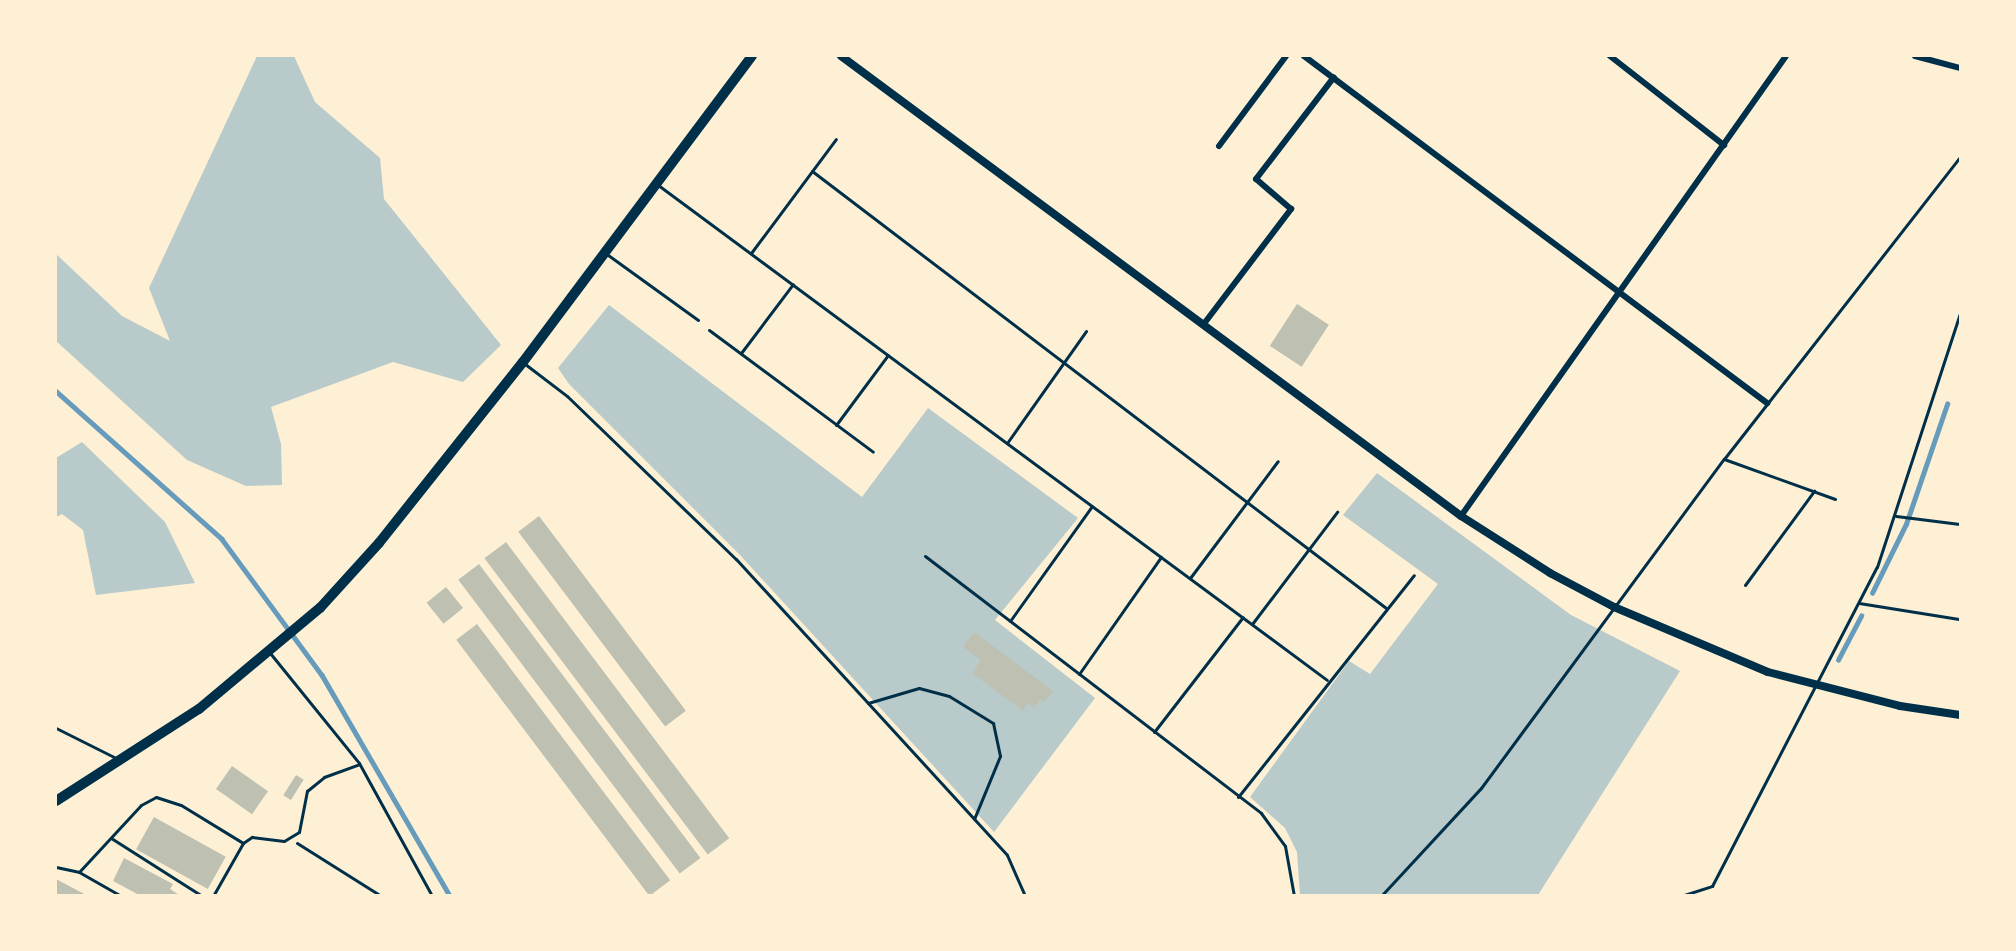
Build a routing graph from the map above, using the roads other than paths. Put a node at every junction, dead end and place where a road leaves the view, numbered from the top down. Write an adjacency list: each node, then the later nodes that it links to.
1 (752, 56): 15 (main road)
2 (841, 56): 22 (street)
3 (1287, 56): 12 (street)
4 (1304, 56): 9 (street)
5 (1610, 56): 11 (street)
6 (1786, 56): 11 (street)
7 (1915, 56): 8 (street)
8 (1960, 68)
9 (1334, 77): 19 (street); 22 (street)
10 (836, 138): 14 (lane)
11 (1724, 145): 19 (street)
12 (1219, 146)
13 (1960, 157): 29 (lane)
14 (812, 171): 17 (lane); 27 (lane)
15 (658, 184): 16 (main road); 17 (lane)
16 (604, 252): 21 (lane); 28 (main road)
17 (751, 253): 18 (lane)
18 (793, 284): 25 (lane); 26 (lane)
19 (1619, 291): 29 (street); 40 (street)
20 (1960, 313): 41 (lane)
21 (698, 320)
22 (1203, 325): 40 (street)
23 (709, 330): 25 (lane)
24 (1086, 331): 27 (lane)
25 (741, 353): 30 (lane)
26 (888, 355): 30 (lane); 31 (lane)
27 (1065, 361): 31 (lane); 37 (lane)
28 (523, 362): 56 (main road); 60 (lane)
29 (1767, 403): 33 (lane)
30 (836, 425): 32 (lane)
31 (1007, 443): 38 (lane)
32 (873, 452)
33 (1724, 459): 35 (lane); 50 (lane)
34 (1278, 461): 37 (lane)
35 (1814, 491): 36 (lane); 48 (lane)
36 (1835, 499)
37 (1247, 501): 43 (lane); 47 (lane)
38 (1092, 506): 45 (lane); 54 (lane)
39 (1337, 512): 43 (lane)
40 (1461, 516): 50 (street)
41 (1896, 516): 42 (lane); 49 (lane)
42 (1960, 524)
43 (1309, 548): 51 (lane); 55 (lane)
44 (926, 556): 54 (lane)
45 (1161, 557): 47 (lane); 57 (lane)
46 (1414, 575): 51 (lane)
47 (1190, 578): 52 (lane)
48 (1745, 585)
49 (1859, 603): 53 (lane); 59 (lane)
50 (1614, 607): 59 (street); 79 (lane)
51 (1386, 608): 58 (lane)
52 (1243, 617): 55 (lane); 63 (lane)
53 (1959, 619)
54 (1010, 621): 57 (lane)
55 (1252, 624): 58 (lane)
56 (270, 652): 64 (main road); 65 (lane)
57 (1079, 674): 63 (lane)
58 (1327, 680): 66 (lane)
59 (1817, 686): 61 (street); 80 (lane)
60 (868, 703): 68 (lane); 68 (lane)
61 (1960, 715)
62 (56, 728): 64 (lane)
63 (1154, 732): 66 (lane)
64 (119, 760): 67 (main road)
65 (359, 764): 70 (lane); 76 (lane)
66 (1238, 797): 78 (lane)
67 (56, 801)
68 (974, 819): 77 (lane)
69 (111, 838): 70 (lane); 72 (lane); 74 (lane)
70 (243, 843): 75 (lane)
71 (56, 867): 72 (lane)
72 (79, 872): 73 (lane)
73 (121, 896)
74 (202, 896)
75 (213, 896)
76 (432, 896)
77 (1025, 896)
78 (1294, 896)
79 (1381, 896)
80 (1681, 896)

